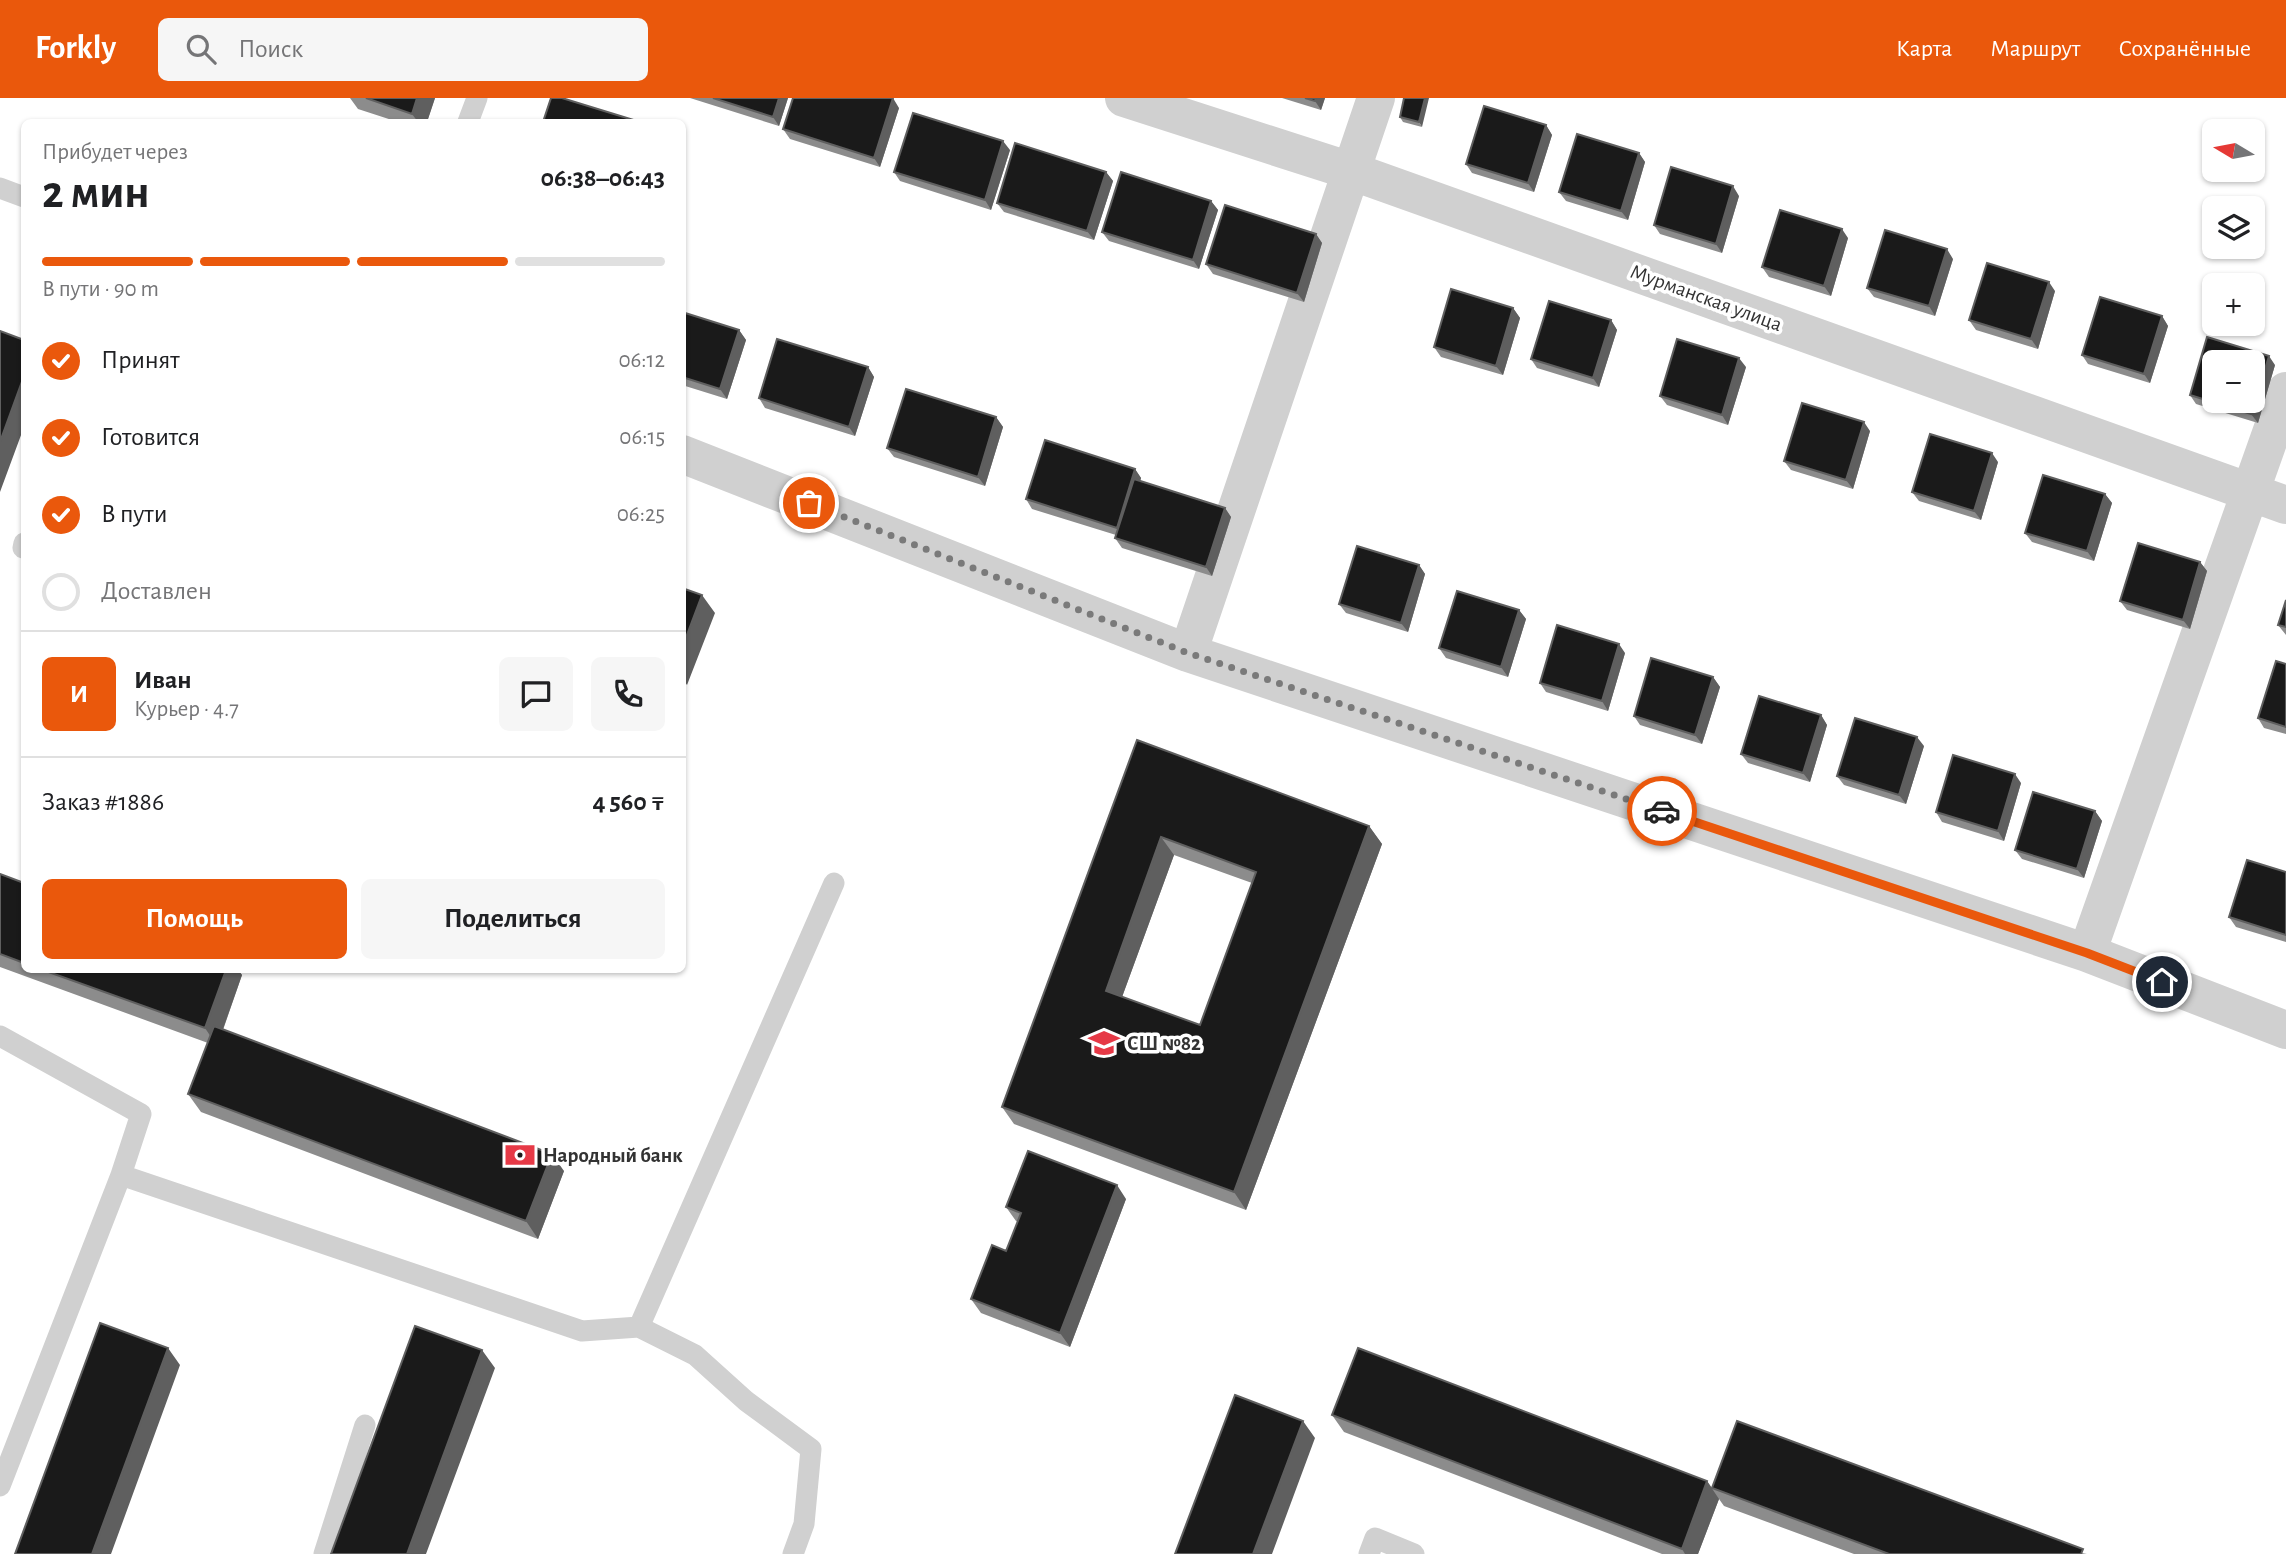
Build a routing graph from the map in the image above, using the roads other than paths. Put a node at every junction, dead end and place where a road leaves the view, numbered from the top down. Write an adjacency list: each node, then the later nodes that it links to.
1 (477, 98): 4 (lane)
2 (1125, 98): 5 (street, Мурманская улица)
3 (1376, 98): 5 (street)
4 (469, 119)
5 (1351, 171): 10 (street, Мурманская улица); 12 (street)
6 (0, 187): 7 (lane)
7 (21, 196)
8 (2286, 391): 10 (street)
9 (686, 456): 12 (street)
10 (2250, 493): 11 (street, Мурманская улица); 14 (street)
11 (2286, 505)
12 (1188, 653): 14 (street)
13 (834, 883): 18 (lane)
14 (2087, 953): 15 (street)
15 (2286, 1030)
16 (0, 1036): 17 (lane)
17 (121, 1175): 18 (lane); 20 (lane)
18 (639, 1327): 22 (lane)
19 (365, 1425): 21 (lane)
20 (0, 1486)
21 (324, 1554)
22 (793, 1554)
23 (1368, 1554): 24 (lane)
24 (1414, 1554)

